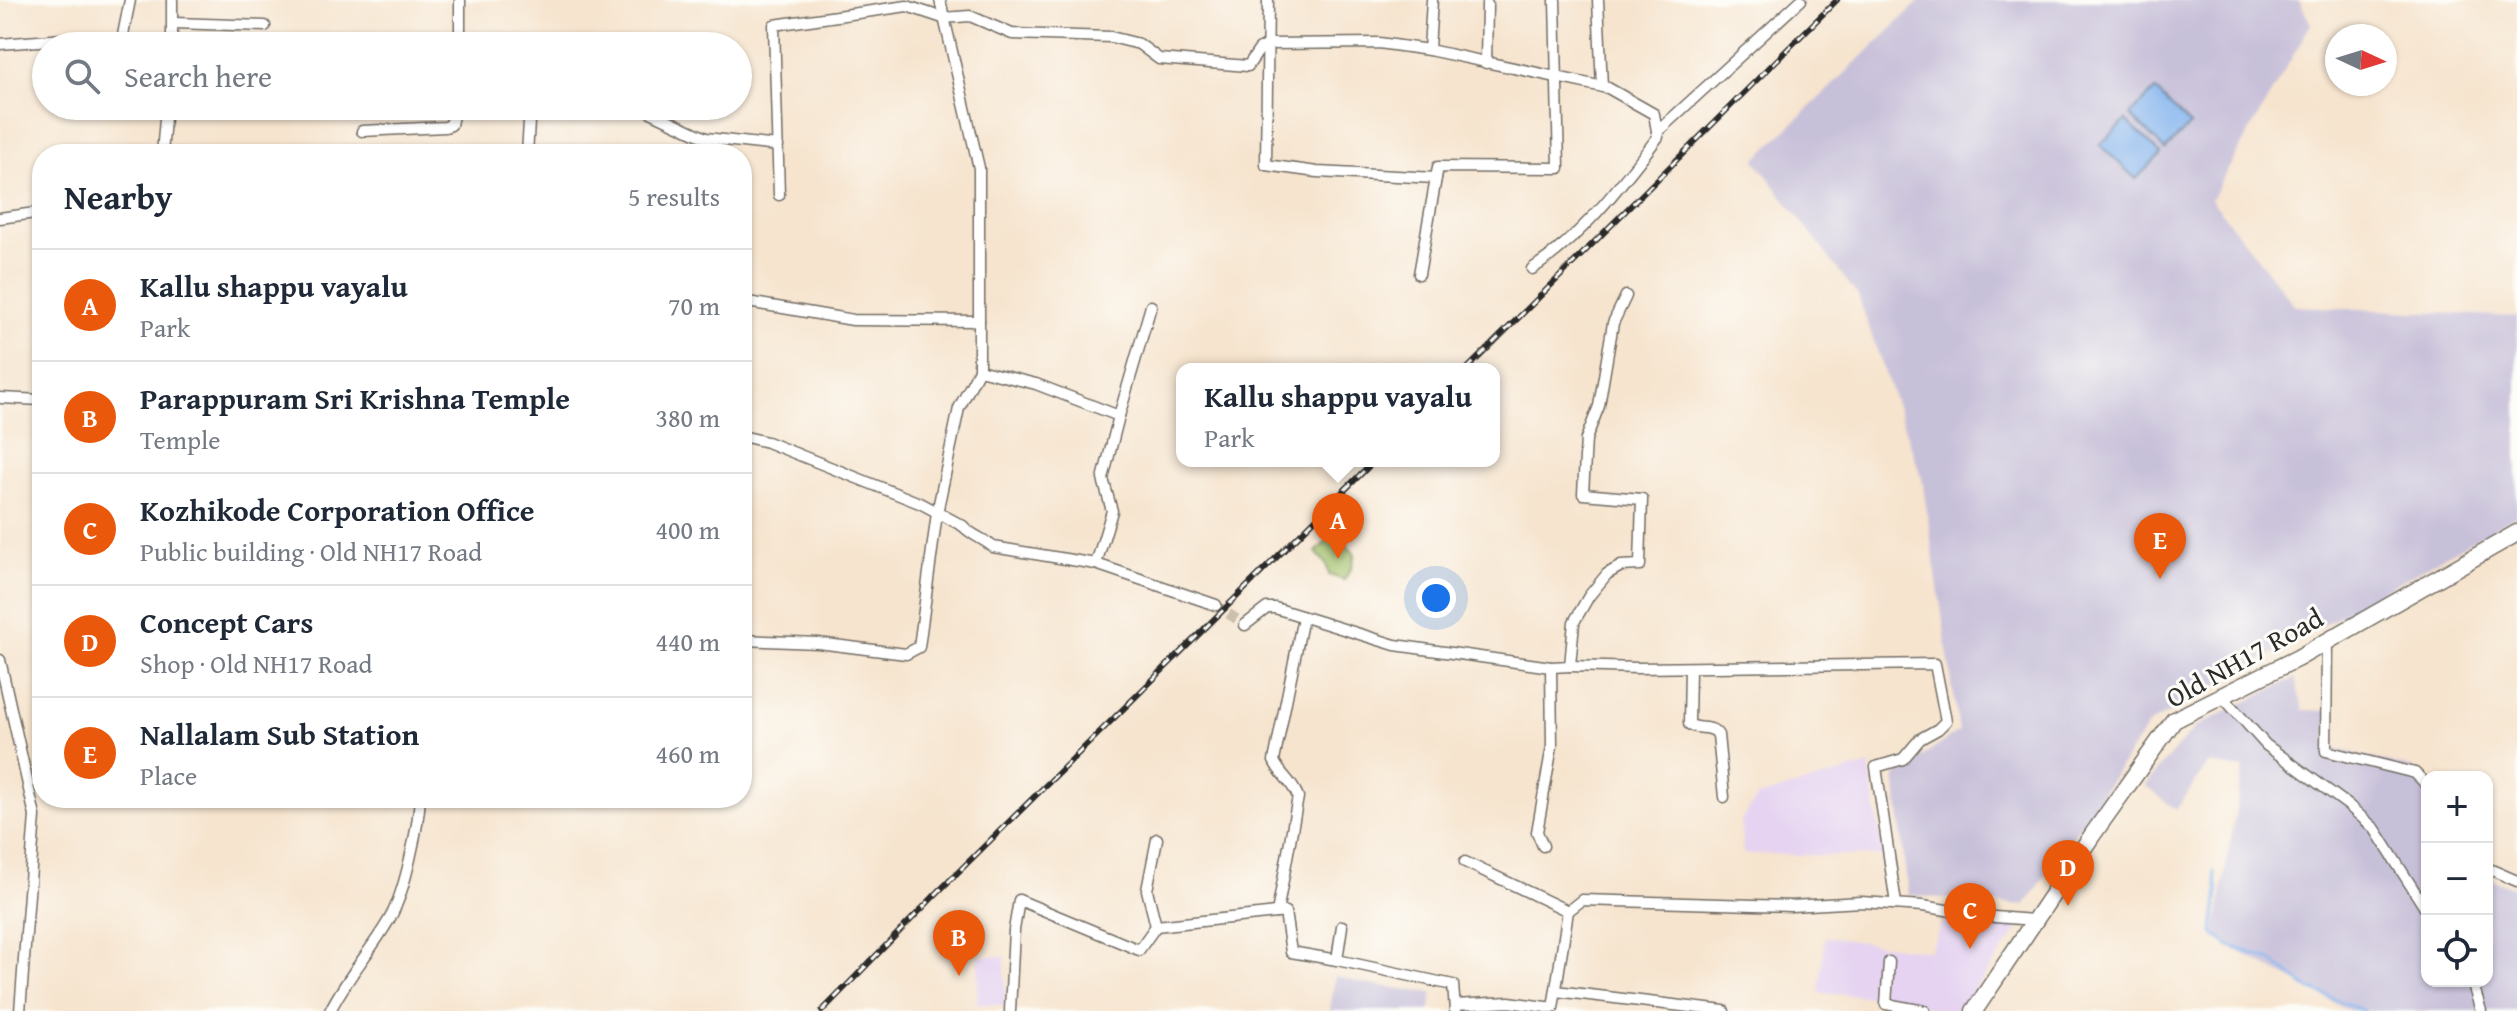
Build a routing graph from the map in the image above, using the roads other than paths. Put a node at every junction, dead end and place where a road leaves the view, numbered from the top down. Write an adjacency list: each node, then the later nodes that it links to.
1 (130, 0): 14 (street)
2 (172, 0): 12 (street)
3 (460, 0): 16 (street)
4 (940, 0): 11 (street)
5 (1268, 0): 19 (street)
6 (1432, 0): 20 (street)
7 (1555, 0): 22 (street)
8 (1598, 0): 23 (street)
9 (1801, 0): 29 (street)
10 (1487, 4): 21 (street)
11 (943, 18): 19 (street); 32 (street); 42 (street)
12 (174, 23): 13 (street); 15 (street)
13 (265, 26)
14 (124, 32)
15 (173, 32)
16 (460, 32)
17 (32, 42): 18 (street)
18 (0, 44)
19 (1268, 44): 20 (street); 33 (street)
20 (1429, 50): 21 (street)
21 (1486, 63): 22 (street)
22 (1558, 79): 23 (street); 33 (street)
23 (1602, 87): 29 (street)
24 (165, 120): 30 (street)
25 (452, 120): 28 (street)
26 (529, 120): 31 (street)
27 (668, 120): 32 (street)
28 (362, 131)
29 (1657, 132): 37 (street)
30 (163, 144)
31 (528, 144)
32 (778, 146): 34 (street)
33 (1436, 178): 38 (street)
34 (779, 195)
35 (32, 213): 36 (street)
36 (0, 218)
37 (1532, 269)
38 (1419, 274)
39 (1626, 296): 57 (street)
40 (752, 303): 42 (street)
41 (1151, 306): 46 (street)
42 (979, 321): 43 (street)
43 (979, 370): 46 (street); 48 (street)
44 (0, 398): 45 (street)
45 (32, 400)
46 (1119, 416): 50 (street)
47 (752, 438): 48 (street)
48 (937, 513): 50 (street); 54 (street)
49 (2517, 533): 55 (main road, Old NH17 Road)
50 (1096, 564): 51 (street)
51 (1216, 605)
52 (1303, 617): 53 (street); 58 (street); 74 (street)
53 (1245, 625)
54 (752, 640)
55 (2327, 641): 60 (main road, Old NH17 Road); 61 (street)
56 (0, 660): 63 (street)
57 (1570, 666): 58 (street); 59 (street)
58 (1551, 667): 67 (street)
59 (1690, 668): 62 (street); 72 (street)
60 (2222, 696): 71 (street); 75 (main road, Old NH17 Road)
61 (2421, 779)
62 (1724, 797)
63 (32, 803)
64 (33, 808): 86 (street)
65 (418, 808): 78 (street)
66 (1157, 839): 76 (street)
67 (1543, 846)
68 (1465, 862): 73 (street)
69 (2493, 871): 70 (street)
70 (2517, 881)
71 (2421, 902)
72 (1896, 904): 73 (street); 75 (street)
73 (1568, 911): 83 (street)
74 (1277, 913): 76 (street); 80 (street)
75 (2034, 920): 92 (main road, Old NH17 Road)
76 (1156, 926): 88 (street)
77 (1342, 926): 80 (street)
78 (377, 935): 79 (street); 87 (street)
79 (390, 939)
80 (1337, 960): 85 (street)
81 (1889, 962): 91 (street)
82 (2474, 987): 93 (street)
83 (1556, 991): 84 (street); 85 (street)
84 (1603, 998): 89 (street); 90 (street)
85 (1455, 1008)
86 (20, 1011)
87 (330, 1011)
88 (1010, 1011)
89 (1602, 1011)
90 (1724, 1011)
91 (1925, 1011)
92 (1974, 1011)
93 (2481, 1011)

